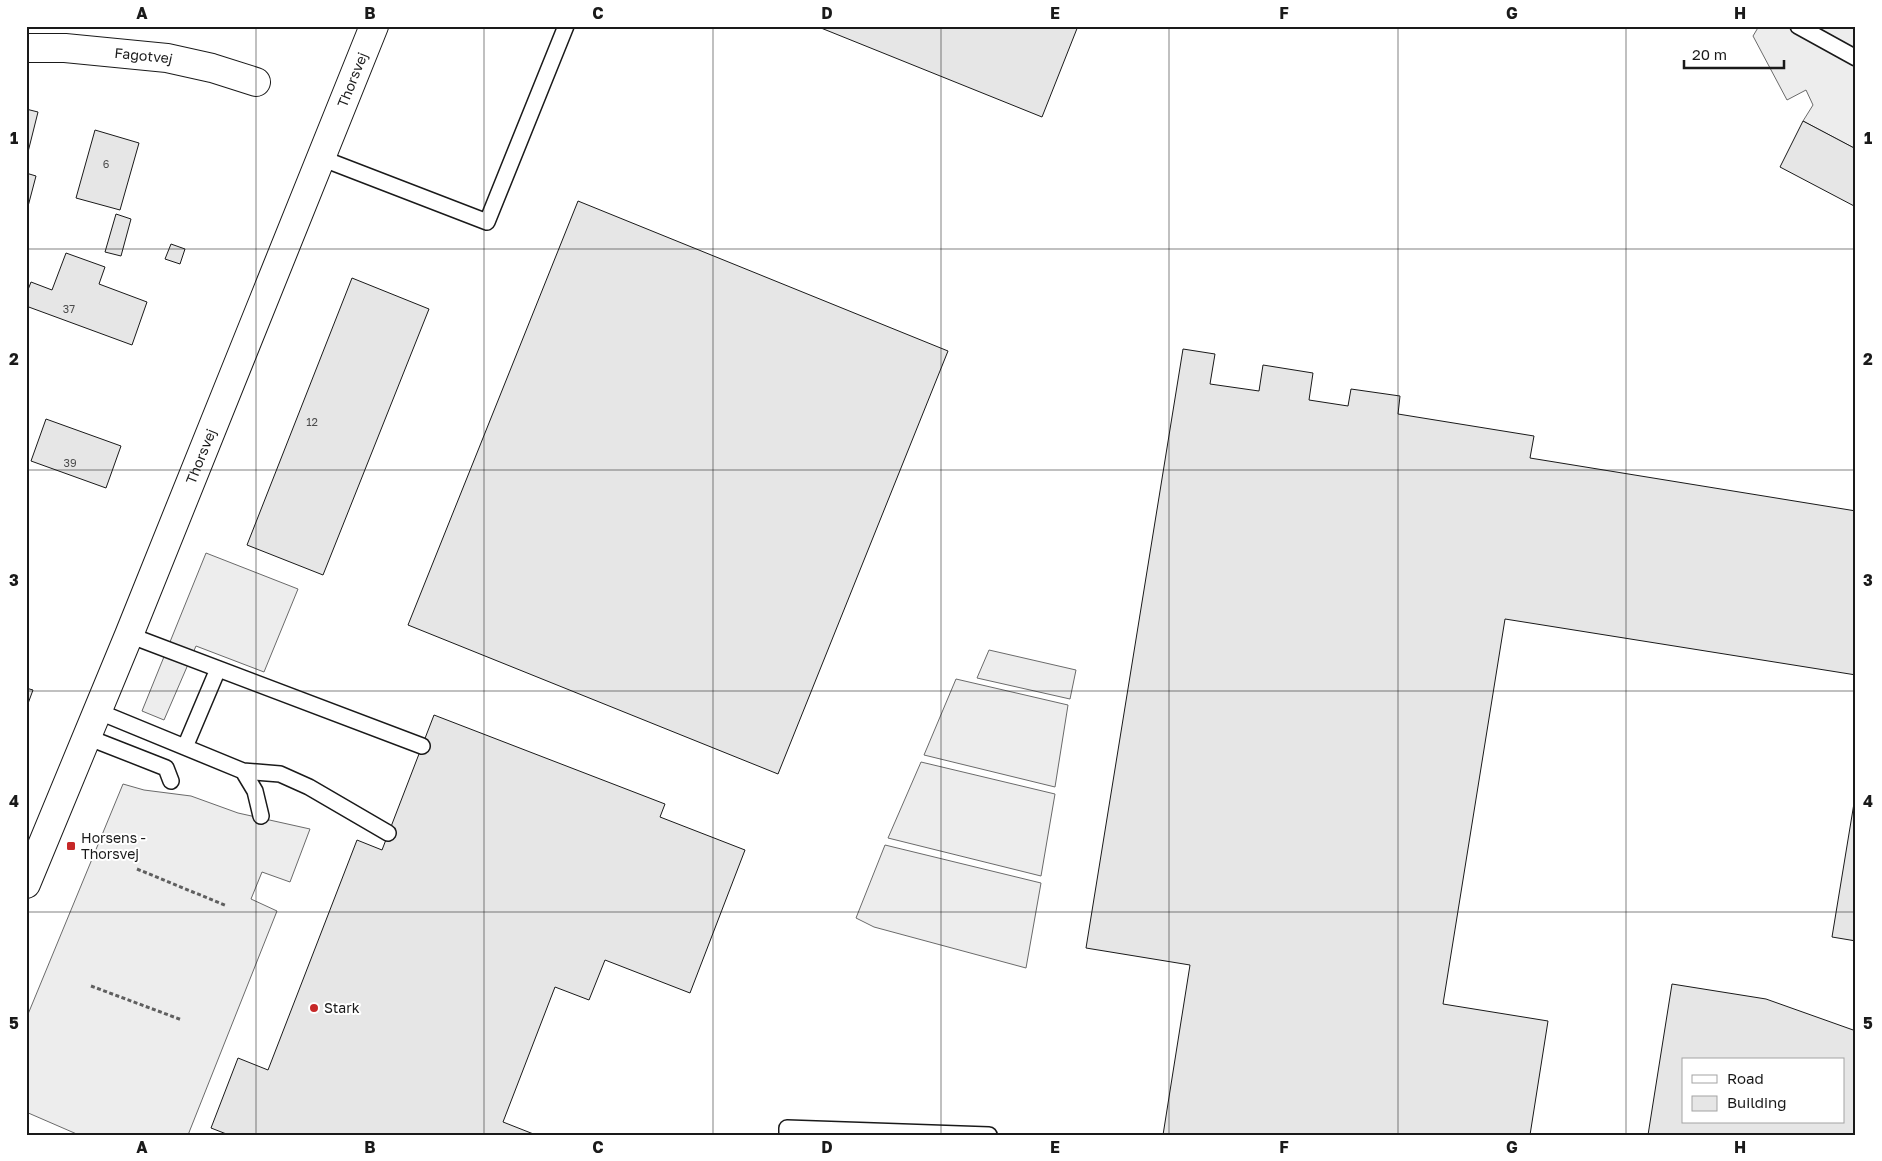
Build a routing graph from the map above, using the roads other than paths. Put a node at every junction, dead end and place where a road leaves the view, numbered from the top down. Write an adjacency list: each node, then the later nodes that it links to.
1 (374, 26): 7 (street, Thorsvej)
2 (566, 26): 7 (lane)
3 (1798, 26): 5 (lane)
4 (26, 48): 6 (street, Fagotvej)
5 (1856, 58)
6 (256, 82)
7 (321, 158): 8 (street, Thorsvej)
8 (129, 635): 9 (lane); 10 (street, Thorsvej)
9 (218, 669): 12 (lane); 13 (lane)
10 (97, 711): 11 (street, Thorsvej); 13 (lane)
11 (87, 737): 15 (lane); 18 (street, Thorsvej)
12 (422, 746)
13 (185, 747): 14 (lane)
14 (243, 771): 16 (lane); 17 (lane)
15 (171, 781)
16 (261, 816)
17 (388, 833)
18 (26, 884)
19 (787, 1135): 20 (lane)
20 (989, 1135)

